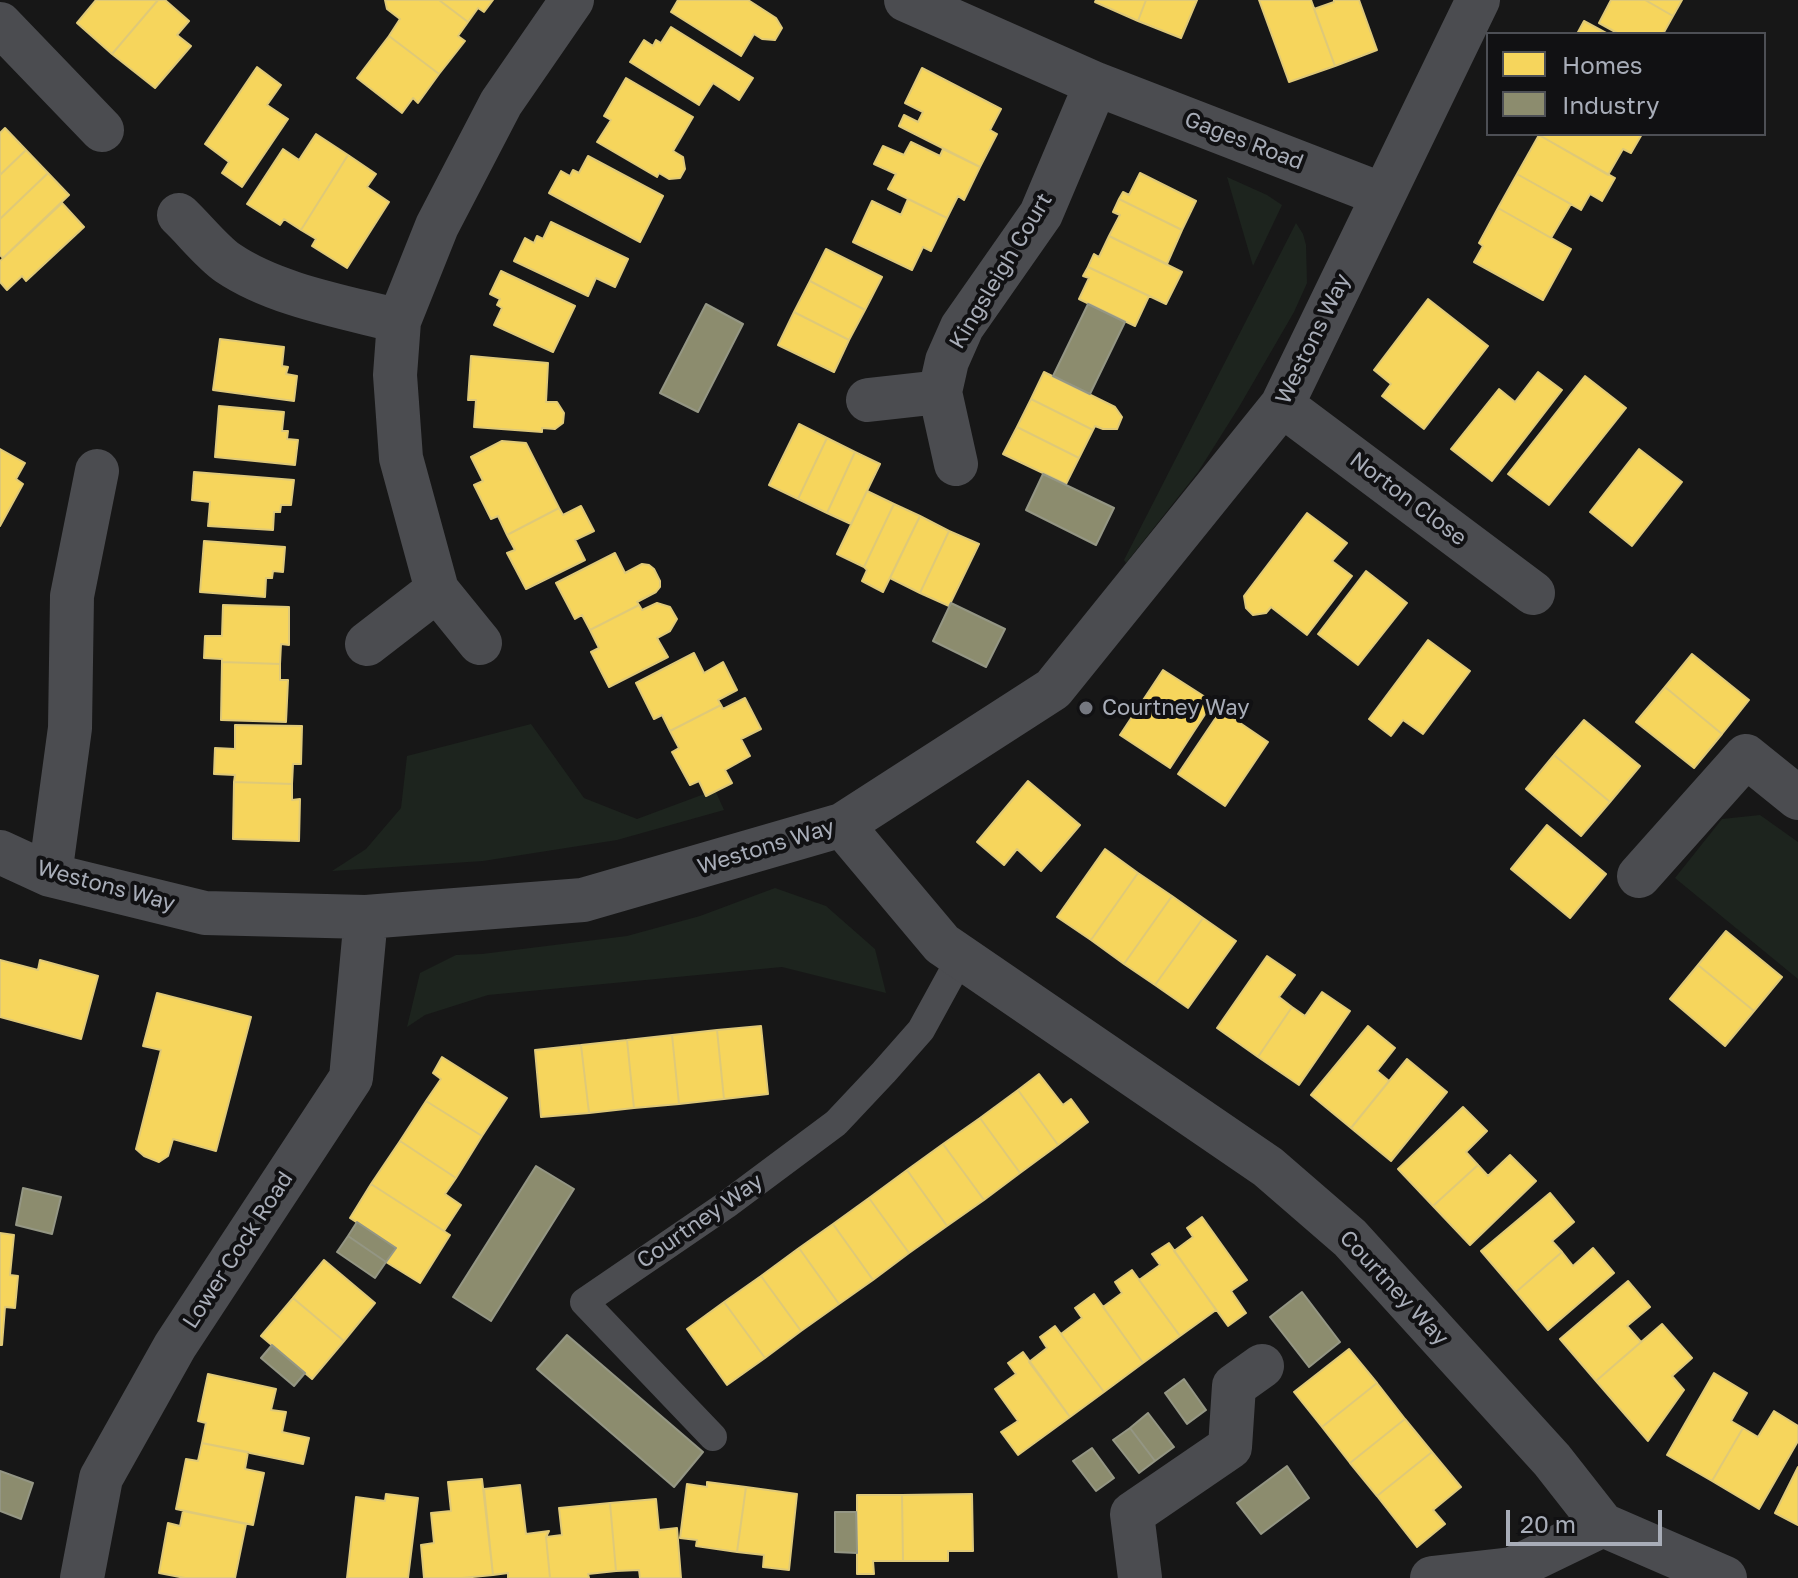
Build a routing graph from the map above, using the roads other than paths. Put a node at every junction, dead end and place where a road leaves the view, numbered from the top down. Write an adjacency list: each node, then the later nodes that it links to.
1 (2, 0): 5 (street)
2 (572, 0): 11 (street)
3 (906, 0): 7 (street, Gages Road)
4 (1478, 0): 9 (street)
5 (0, 14)
6 (0, 24): 8 (street)
7 (1096, 84): 9 (street, Gages Road); 12 (street, Kingsleigh Court)
8 (102, 130)
9 (1383, 195): 14 (street, Westons Way)
10 (179, 215): 11 (street)
11 (399, 321): 17 (street)
12 (940, 392): 13 (street); 15 (street, Kingsleigh Court)
13 (868, 400)
14 (1282, 405): 18 (street, Norton Close); 22 (street, Westons Way)
15 (956, 464)
16 (97, 471): 24 (street)
17 (437, 590): 19 (street); 20 (street)
18 (1533, 593)
19 (480, 643)
20 (367, 644)
21 (1798, 798): 25 (street)
22 (842, 825): 26 (street, Westons Way); 27 (street, Courtney Way)
23 (0, 852): 24 (street, Westons Way)
24 (50, 875): 26 (street, Westons Way)
25 (1639, 876)
26 (366, 917): 31 (street, Lower Cock Road)
27 (961, 957): 29 (lane, Courtney Way); 30 (street, Courtney Way)
28 (1262, 1366): 32 (street)
29 (713, 1437)
30 (1603, 1525): 33 (street); 34 (street, Courtney Way)
31 (82, 1578)
32 (1140, 1578)
33 (1432, 1578)
34 (1725, 1578)

